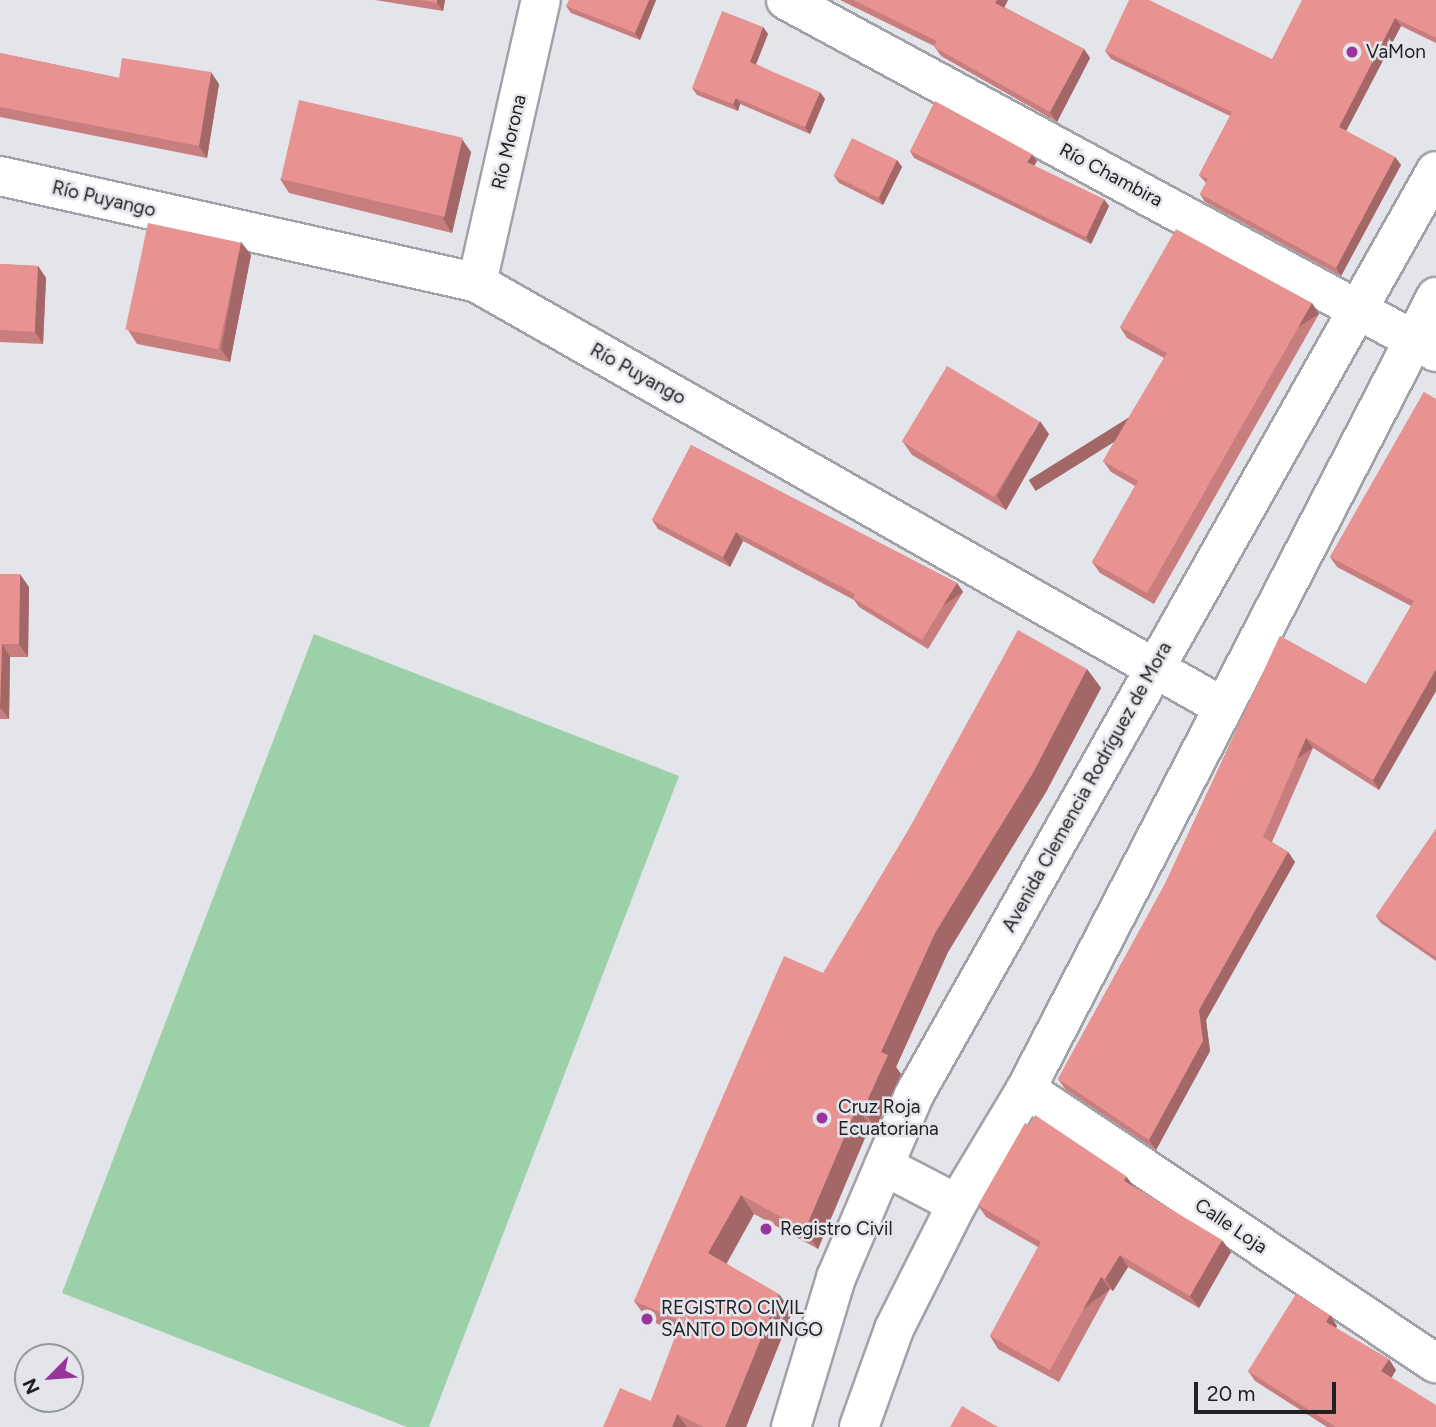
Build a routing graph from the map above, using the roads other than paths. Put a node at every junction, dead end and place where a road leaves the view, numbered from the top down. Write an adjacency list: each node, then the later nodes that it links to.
1 (541, 0): 5 (street, Río Morona)
2 (786, 0): 7 (street, Río Chambira)
3 (1436, 171): 7 (street, Avenida Clemencia Rodríguez de Mora)
4 (0, 176): 5 (street, Río Puyango)
5 (477, 283): 9 (street, Río Puyango)
6 (1436, 297): 8 (street)
7 (1361, 310): 8 (street, Río Chambira); 9 (street, Avenida Clemencia Rodríguez de Mora)
8 (1425, 345): 10 (street)
9 (1155, 666): 10 (street, Río Puyango); 12 (street, Avenida Clemencia Rodríguez de Mora)
10 (1223, 707): 11 (street)
11 (1026, 1090): 13 (street); 14 (street, Calle Loja)
12 (884, 1166): 13 (street); 15 (street, Avenida Clemencia Rodríguez de Mora)
13 (957, 1204): 16 (street)
14 (1436, 1363)
15 (792, 1427)
16 (859, 1427)

